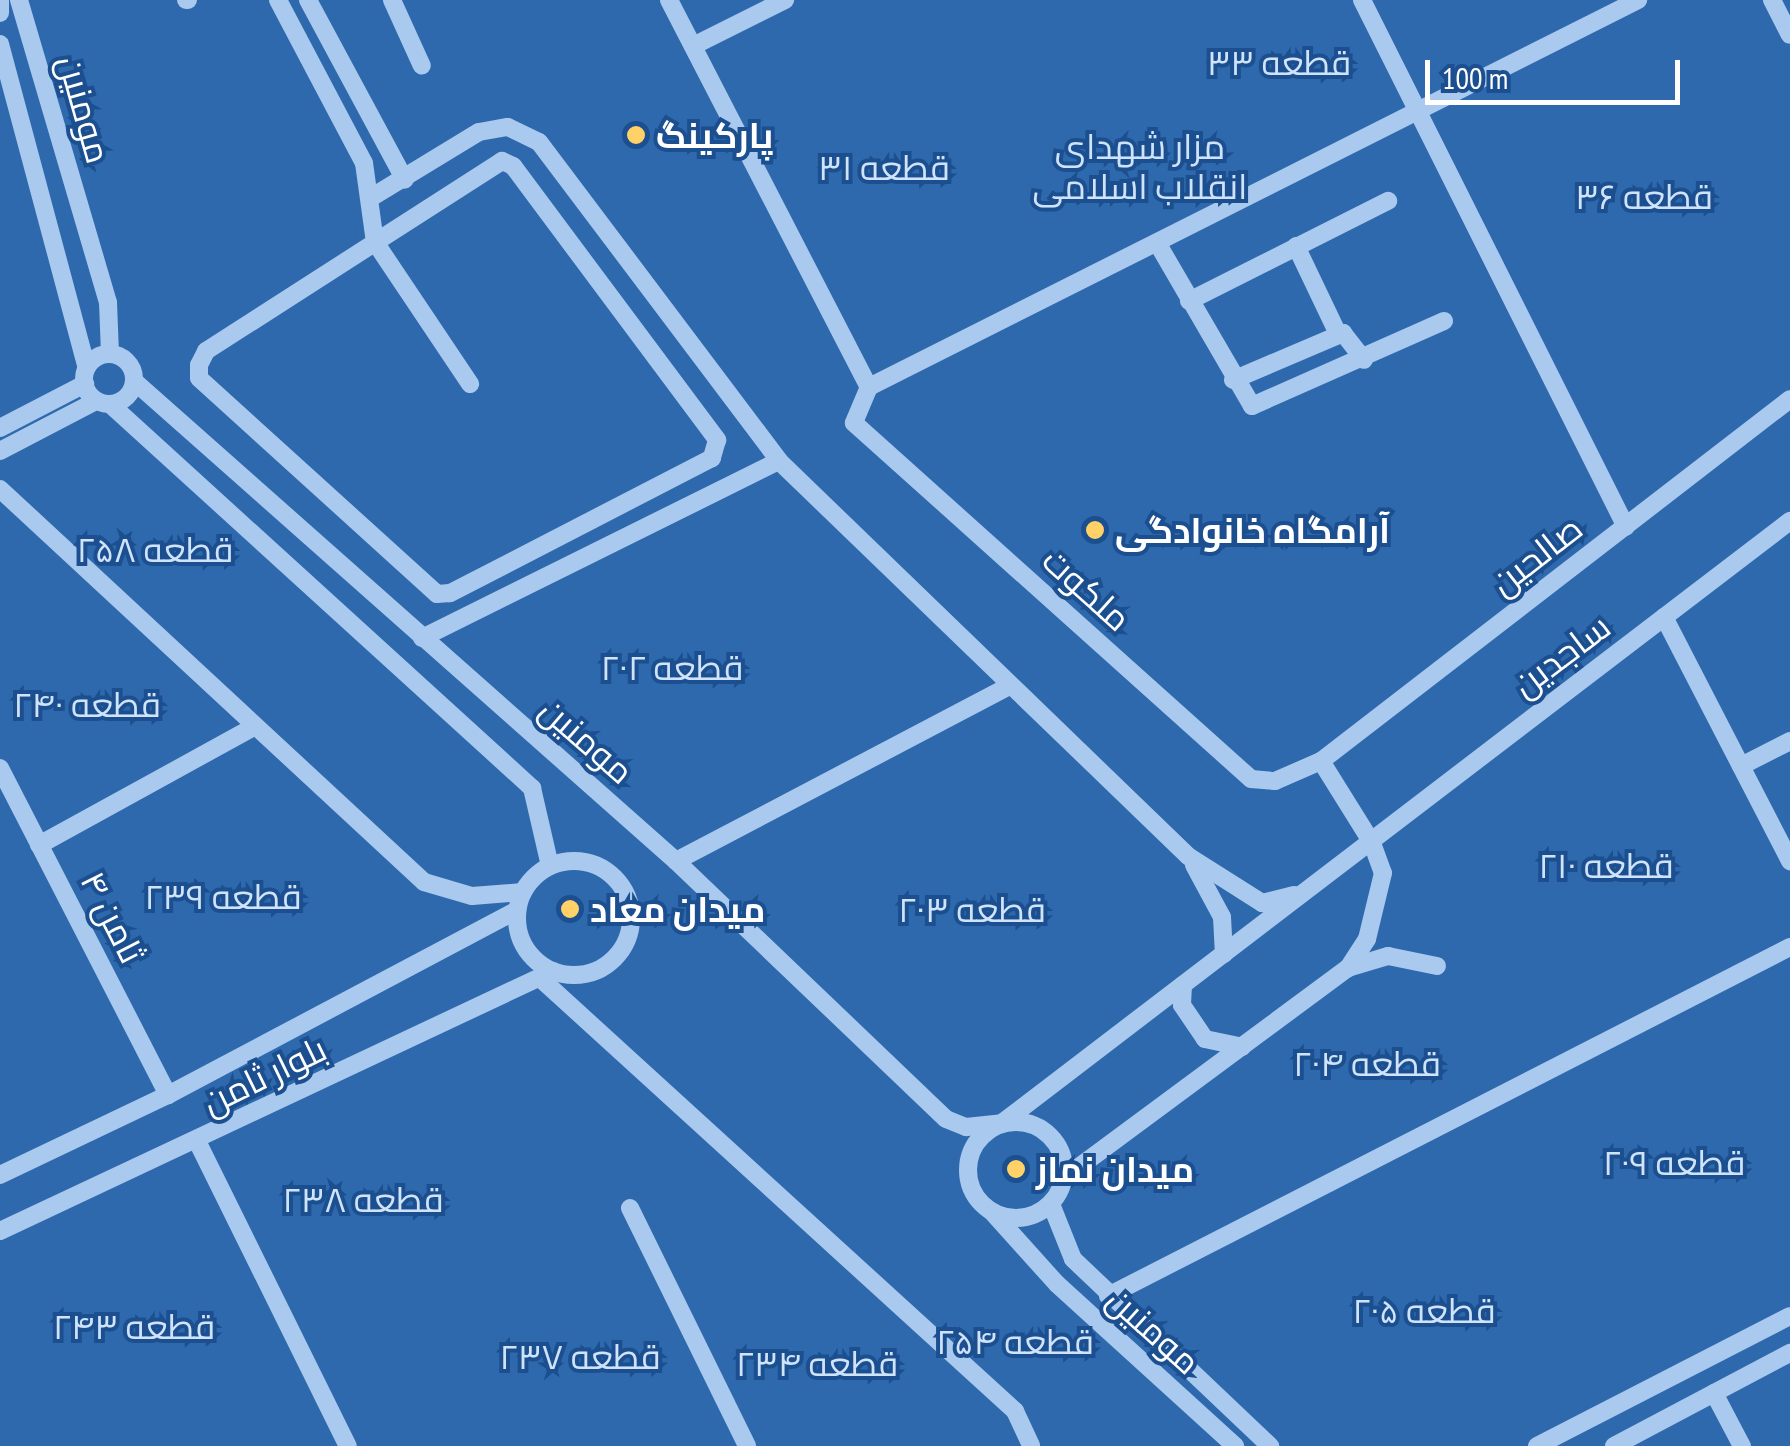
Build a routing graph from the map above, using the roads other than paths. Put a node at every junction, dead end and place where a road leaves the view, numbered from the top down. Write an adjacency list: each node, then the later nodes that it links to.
1 (0, 0): 11 (street)
2 (19, 0): 24 (street, مومنین)
3 (278, 0): 18 (street)
4 (308, 0): 17 (street)
5 (392, 0): 15 (street)
6 (669, 0): 14 (street)
7 (785, 0): 14 (street)
8 (1362, 0): 16 (street)
9 (1638, 0): 16 (street)
10 (1772, 0): 12 (street)
11 (0, 13)
12 (1790, 36)
13 (0, 44): 25 (street, مومنین)
14 (693, 46): 34 (street)
15 (422, 66)
16 (1418, 111): 21 (street); 42 (street)
17 (404, 180): 18 (street); 39 (street)
18 (372, 197): 20 (street)
19 (1388, 201): 22 (street)
20 (376, 242): 20 (street); 33 (street)
21 (1159, 246): 23 (street); 34 (street)
22 (1296, 246): 23 (street); 27 (street)
23 (1189, 301): 31 (street)
24 (108, 302): 25 (street); 28 (street, مومنین)
25 (74, 310): 30 (street, مومنین)
26 (1444, 321): 29 (street)
27 (1338, 334): 29 (street); 31 (street)
28 (110, 354): 30 (street); 32 (street)
29 (1364, 360): 31 (street)
30 (86, 376): 36 (street); 37 (street)
31 (1232, 380)
32 (134, 382): 36 (street); 44 (street, مومنین)
33 (470, 384)
34 (870, 387): 48 (street, ملکوت)
35 (1790, 399): 42 (street, صالحین)
36 (103, 402): 38 (street); 57 (street, مومنین)
37 (0, 428)
38 (0, 451)
39 (779, 462): 44 (street); 45 (street)
40 (0, 489): 46 (street)
41 (1790, 521): 43 (street, ساجدین)
42 (1626, 527): 48 (street, صالحین)
43 (1664, 617): 49 (street); 52 (street, ساجدین)
44 (422, 638): 55 (street, مومنین)
45 (1010, 684): 54 (street); 55 (street)
46 (254, 727): 53 (street); 59 (street)
47 (1790, 741): 49 (street)
48 (1321, 761): 52 (street)
49 (1741, 766): 56 (street)
50 (0, 768): 51 (street, ثامن ۴)
51 (7, 799): 53 (street, ثامن ۴)
52 (1372, 843): 58 (street, ساجدین); 63 (street)
53 (39, 845): 67 (street, ثامن ۴)
54 (1188, 856): 58 (street); 61 (street)
55 (676, 861): 68 (street, مومنین)
56 (1790, 861)
57 (550, 866): 59 (street); 64 (street)
58 (1304, 892): 61 (street, ساجدین)
59 (520, 901): 64 (street); 67 (street, بلوار ثامن)
60 (1790, 947): 76 (street)
61 (1224, 954): 65 (street, ساجدین)
62 (1437, 966): 63 (street)
63 (1348, 968): 66 (street)
64 (546, 975): 69 (street, بلوار ثامن); 82 (street)
65 (1183, 985): 66 (street); 68 (street, ساجدین)
66 (1242, 1047): 71 (street)
67 (168, 1095): 70 (street, بلوار ثامن)
68 (1002, 1123): 71 (street); 74 (street)
69 (198, 1143): 75 (street, بلوار ثامن); 80 (street)
70 (0, 1175)
71 (1064, 1178): 72 (street)
72 (1051, 1204): 74 (street); 76 (street, مومنین)
73 (630, 1208): 81 (street)
74 (993, 1213): 83 (street, مومنین)
75 (0, 1232)
76 (1108, 1296): 84 (street, مومنین)
77 (1790, 1316): 85 (street)
78 (1790, 1353): 79 (street)
79 (1714, 1393): 86 (street); 87 (street)
80 (348, 1446)
81 (747, 1446)
82 (1032, 1446)
83 (1235, 1446)
84 (1270, 1446)
85 (1537, 1446)
86 (1614, 1446)
87 (1742, 1446)

